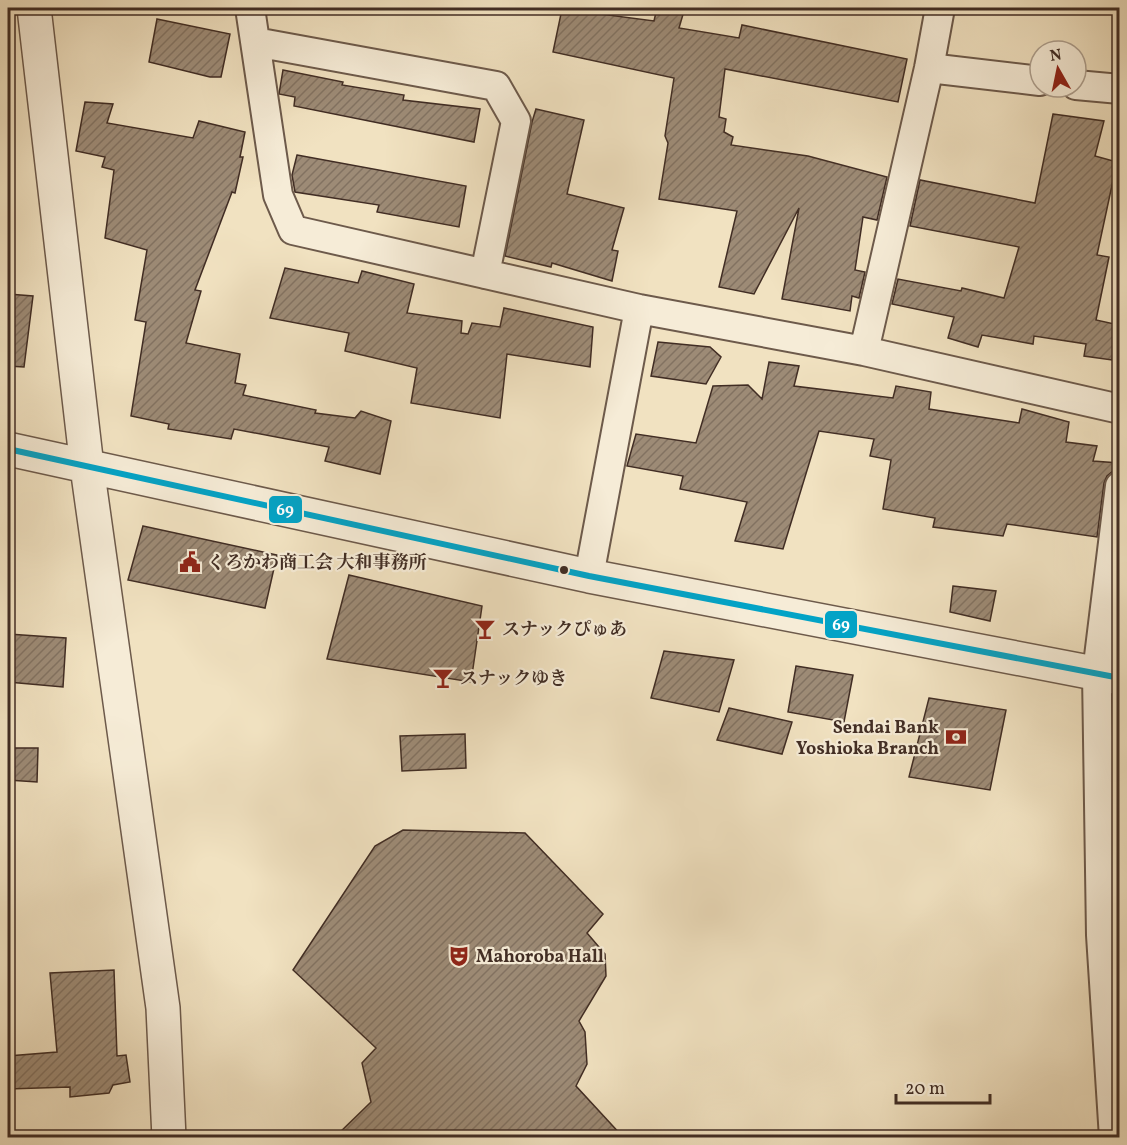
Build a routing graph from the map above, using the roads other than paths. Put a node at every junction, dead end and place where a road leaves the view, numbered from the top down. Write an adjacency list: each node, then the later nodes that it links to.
1 (34, 8): 14 (street)
2 (250, 8): 4 (street)
3 (940, 8): 5 (street)
4 (255, 42): 9 (street); 9 (street)
5 (929, 68): 6 (street); 11 (street)
6 (1028, 80)
7 (1088, 85): 8 (street)
8 (1119, 89)
9 (485, 274): 10 (street)
10 (639, 309): 11 (street); 16 (street)
11 (864, 351): 12 (street)
12 (1119, 409)
13 (8, 449): 14 (street)
14 (87, 466): 16 (street); 19 (street)
15 (1119, 486): 17 (street)
16 (589, 576): 17 (street)
17 (1108, 676): 18 (street)
18 (1110, 938): 20 (street)
19 (169, 1137)
20 (1114, 1137)

